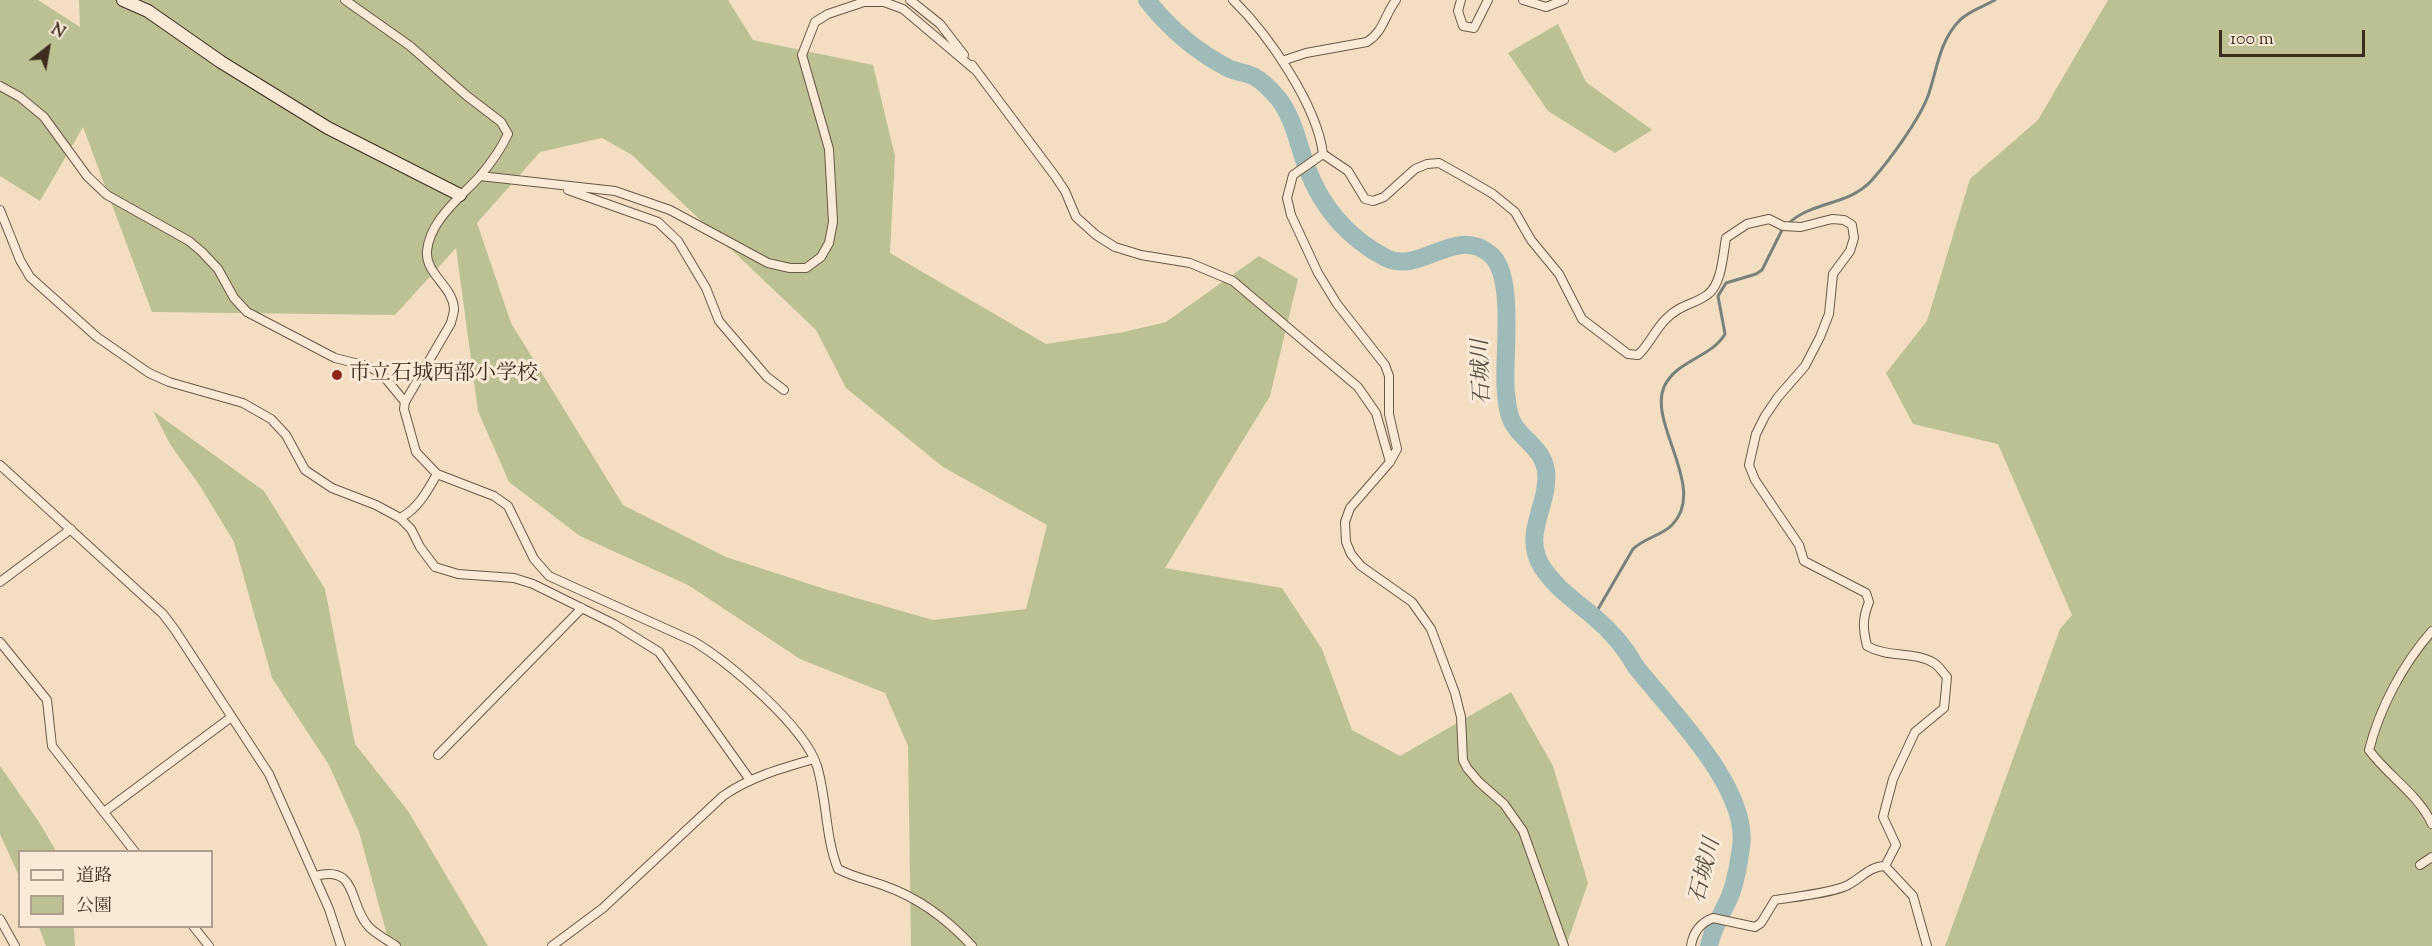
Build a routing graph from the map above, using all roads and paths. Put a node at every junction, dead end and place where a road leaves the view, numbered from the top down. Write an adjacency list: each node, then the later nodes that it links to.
1 (123, 0): 16 (street)
2 (345, 0): 14 (street)
3 (910, 0): 11 (street)
4 (1233, 0): 10 (street)
5 (1396, 0): 10 (street)
6 (1461, 0): 7 (street)
7 (1488, 0)
8 (1523, 0): 9 (street)
9 (1564, 0)
10 (1282, 61): 13 (street)
11 (974, 69): 15 (street); 20 (street)
12 (0, 86): 19 (street)
13 (1321, 155): 20 (street); 38 (street)
14 (480, 176): 15 (street); 16 (street)
15 (557, 186): 18 (street)
16 (460, 195): 19 (street)
17 (0, 210): 23 (street)
18 (784, 390)
19 (405, 402): 22 (street)
20 (1390, 462): 48 (street)
21 (0, 465): 24 (street)
22 (437, 474): 23 (street); 31 (street)
23 (400, 518): 26 (street)
24 (71, 529): 25 (street); 29 (street)
25 (0, 582)
26 (582, 608): 30 (street); 32 (street)
27 (2432, 631): 34 (street)
28 (0, 642): 33 (street)
29 (230, 718): 33 (street); 39 (street)
30 (438, 755)
31 (814, 759): 32 (street); 47 (street)
32 (750, 780): 46 (street)
33 (104, 812): 35 (street)
34 (2432, 824)
35 (133, 850)
36 (2432, 857): 37 (street)
37 (2420, 865)
38 (1885, 866): 49 (street); 50 (street)
39 (315, 876): 44 (street); 45 (street)
40 (0, 919): 42 (street)
41 (194, 928): 43 (street)
42 (15, 946)
43 (209, 946)
44 (341, 946)
45 (396, 946)
46 (552, 946)
47 (972, 946)
48 (1564, 946)
49 (1691, 946)
50 (1927, 946)

